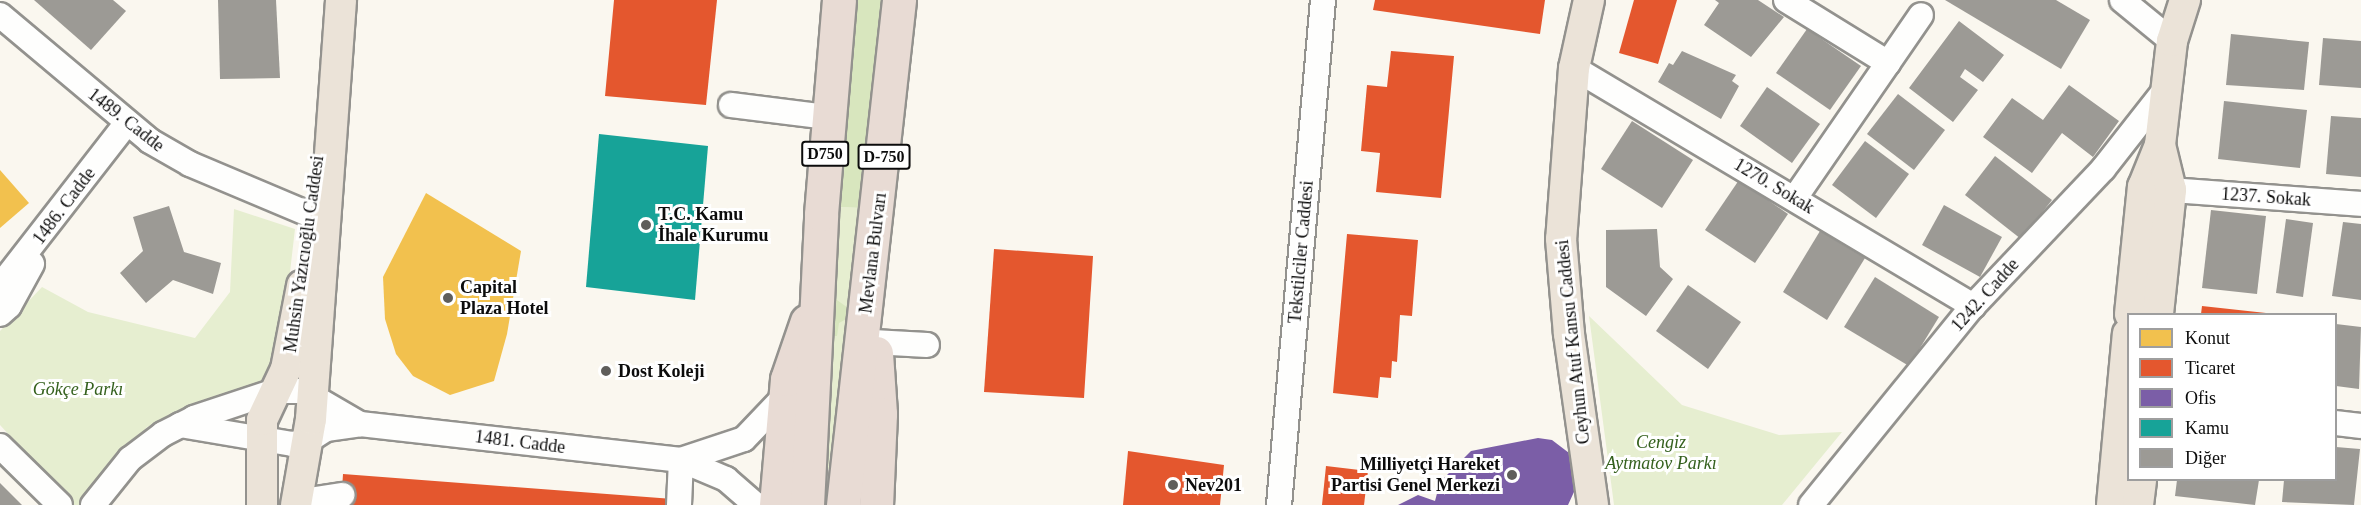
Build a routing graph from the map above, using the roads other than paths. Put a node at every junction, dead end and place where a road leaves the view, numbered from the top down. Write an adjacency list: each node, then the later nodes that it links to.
1 (341, 0): 22 (main road, Muhsin Yazıcıoğlu Caddesi)
2 (839, 0): 16 (highway, D750)
3 (899, 0): 30 (highway, Mevlana Bulvarı / D-750)
4 (1323, 0): 56 (street, Tekstilciler Caddesi)
5 (1589, 0): 13 (main road, Ceyhun Atuf Kansu Caddesi)
6 (1786, 0): 12 (street)
7 (2122, 0): 11 (street)
8 (2185, 0): 11 (main road)
9 (0, 15): 17 (street, 1489. Cadde)
10 (1921, 15): 12 (street)
11 (2172, 40): 14 (main road)
12 (1888, 63): 20 (street)
13 (1574, 68): 20 (street, 1270. Sokak); 57 (main road, Ceyhun Atuf Kansu Caddesi)
14 (2165, 90): 18 (main road); 25 (street, 1242. Cadde)
15 (731, 105): 16 (street)
16 (828, 117): 26 (highway, D750)
17 (126, 124): 22 (street, 1489. Cadde); 23 (street, 1486. Cadde)
18 (2160, 145): 19 (main road); 27 (main road)
19 (2171, 190): 21 (street, 1237. Sokak); 28 (main road)
20 (1795, 198): 25 (street, 1270. Sokak)
21 (2361, 204)
22 (318, 211): 33 (main road, Muhsin Yazıcıoğlu Caddesi); 34 (main road, Muhsin Yazıcıoğlu Caddesi)
23 (37, 242): 24 (street, 1486. Cadde); 29 (street)
24 (0, 286)
25 (1973, 306): 58 (street, 1242. Cadde)
26 (817, 308): 35 (highway); 53 (highway, D750)
27 (2130, 313)
28 (2157, 313)
29 (0, 314)
30 (870, 328): 31 (street); 54 (highway, Mevlana Bulvarı); 55 (highway)
31 (927, 345)
32 (2127, 345): 59 (main road)
33 (275, 391): 34 (street, 1481. Cadde); 38 (street, 1481. Cadde); 40 (main road, Muhsin Yazıcıoğlu Caddesi)
34 (311, 395): 37 (street, 1481. Cadde); 41 (main road, Muhsin Yazıcıoğlu Caddesi)
35 (786, 395): 43 (street, 1481. Cadde); 52 (highway)
36 (2337, 423): 39 (street)
37 (360, 424): 41 (street, 1481. Cadde); 43 (street, 1481. Cadde)
38 (180, 425): 40 (street, 1481. Cadde); 48 (street, 1481. Cadde)
39 (2361, 426)
40 (261, 437): 41 (street, 1481. Cadde); 49 (main road, Muhsin Yazıcıoğlu Caddesi)
41 (306, 442): 46 (main road, Muhsin Yazıcıoğlu Caddesi)
42 (0, 446): 47 (street)
43 (681, 460): 50 (street); 51 (street, 1481. Cadde)
44 (2141, 481): 60 (main road)
45 (342, 495): 46 (street)
46 (296, 504)
47 (60, 505)
48 (93, 505)
49 (262, 505)
50 (679, 505)
51 (756, 505)
52 (776, 505)
53 (807, 505)
54 (843, 505)
55 (876, 505)
56 (1279, 505)
57 (1593, 505)
58 (1810, 505)
59 (2112, 505)
60 (2138, 505)

